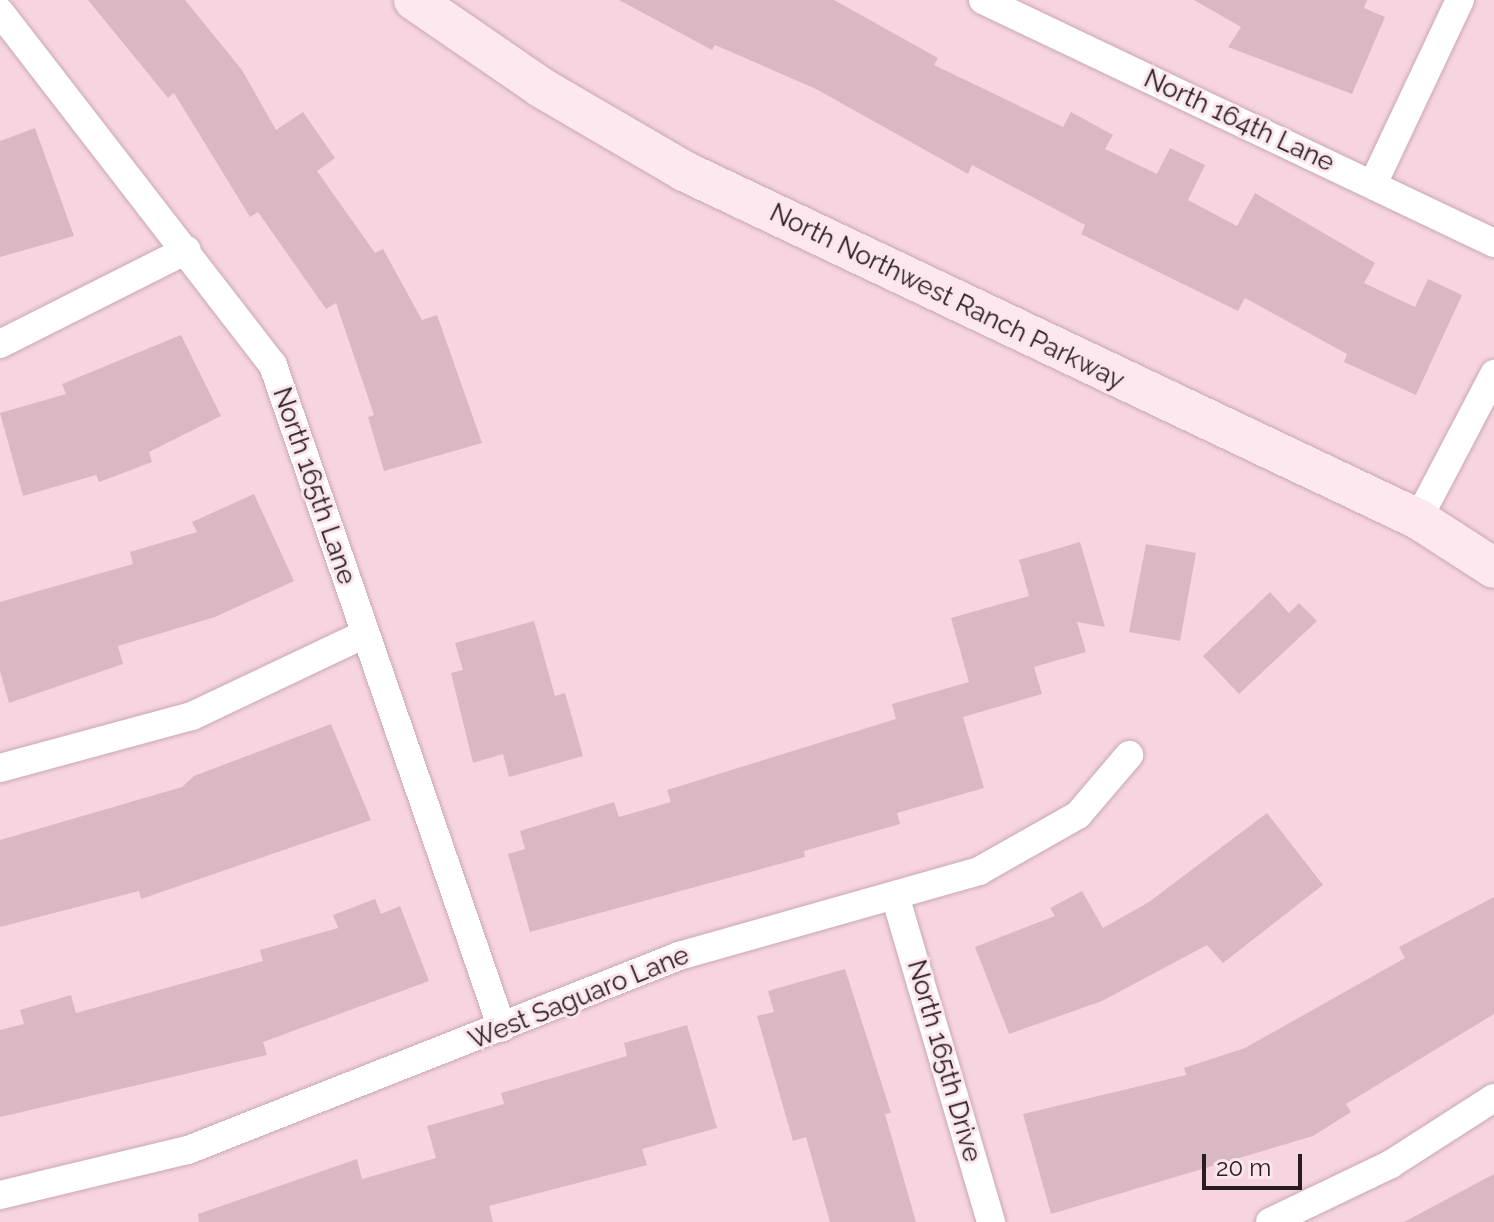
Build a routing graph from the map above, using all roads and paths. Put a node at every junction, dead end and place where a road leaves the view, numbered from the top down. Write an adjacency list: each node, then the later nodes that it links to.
1 (414, 0): 11 (main road, North Northwest Ranch Parkway)
2 (983, 0): 4 (street, North 164th Lane)
3 (1460, 0): 6 (street)
4 (1025, 9): 6 (street, North 164th Lane)
5 (0, 12): 8 (street, North 165th Lane)
6 (1373, 184): 7 (street, North 164th Lane)
7 (1494, 243)
8 (187, 250): 9 (street); 13 (street, North 165th Lane)
9 (0, 344)
10 (1494, 374): 11 (street)
11 (1418, 519): 12 (main road, North Northwest Ranch Parkway)
12 (1494, 568)
13 (365, 634): 15 (street); 17 (street, North 165th Lane)
14 (1129, 755): 16 (street, West Saguaro Lane)
15 (0, 768)
16 (896, 899): 17 (street, West Saguaro Lane); 20 (street, North 165th Drive)
17 (502, 1028): 19 (street, West Saguaro Lane)
18 (1494, 1098): 21 (street)
19 (0, 1195)
20 (991, 1222)
21 (1270, 1222)

